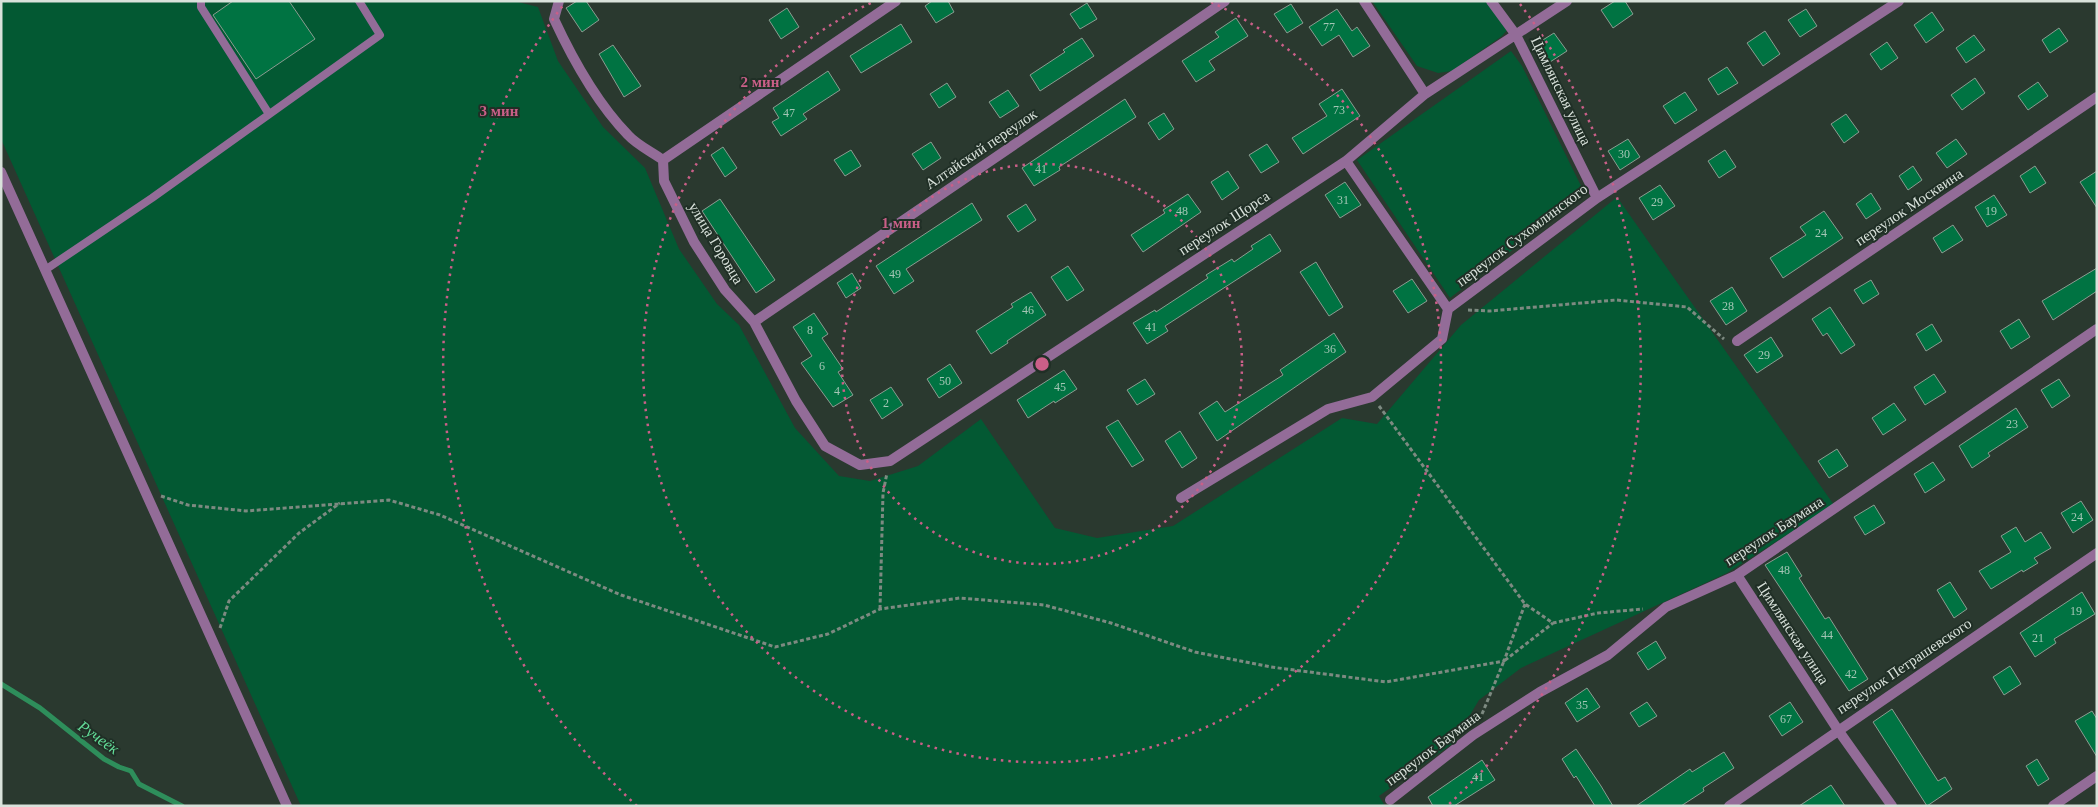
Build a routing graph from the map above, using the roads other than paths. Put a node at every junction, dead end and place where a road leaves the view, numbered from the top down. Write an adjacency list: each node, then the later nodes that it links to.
1 (201, 1): 13 (lane)
2 (359, 1): 13 (lane)
3 (559, 1): 14 (street)
4 (896, 1): 14 (street)
5 (1225, 1): 20 (street, Алтайский переулок)
6 (1364, 1): 11 (street)
7 (1491, 1): 10 (street, Цимлянская улица)
8 (1567, 1): 10 (street, переулок Щорса)
9 (1899, 1): 17 (street, переулок Сухомлинского)
10 (1516, 35): 11 (street, переулок Щорса); 17 (street, Цимлянская улица)
11 (1425, 94): 15 (street, переулок Щорса)
12 (2097, 97): 22 (street, переулок Москвина)
13 (269, 114): 18 (lane)
14 (662, 160): 20 (street, улица Горовца)
15 (1346, 161): 19 (street); 23 (street, переулок Щорса)
16 (1, 172): 18 (street)
17 (1596, 198): 19 (street, переулок Сухомлинского)
18 (45, 270): 30 (street)
19 (1448, 309): 24 (street)
20 (754, 322): 23 (street, улица Горовца)
21 (2097, 329): 26 (street, переулок Баумана)
22 (1737, 341)
23 (890, 461)
24 (1181, 498)
25 (2097, 553): 27 (street, переулок Петрашевского)
26 (1737, 575): 27 (street, Цимлянская улица); 29 (street, переулок Баумана)
27 (1838, 730): 31 (street, переулок Петрашевского); 32 (street, Цимлянская улица)
28 (2097, 776): 33 (street)
29 (1390, 800)
30 (287, 806)
31 (1729, 806)
32 (1892, 806)
33 (2053, 806)

